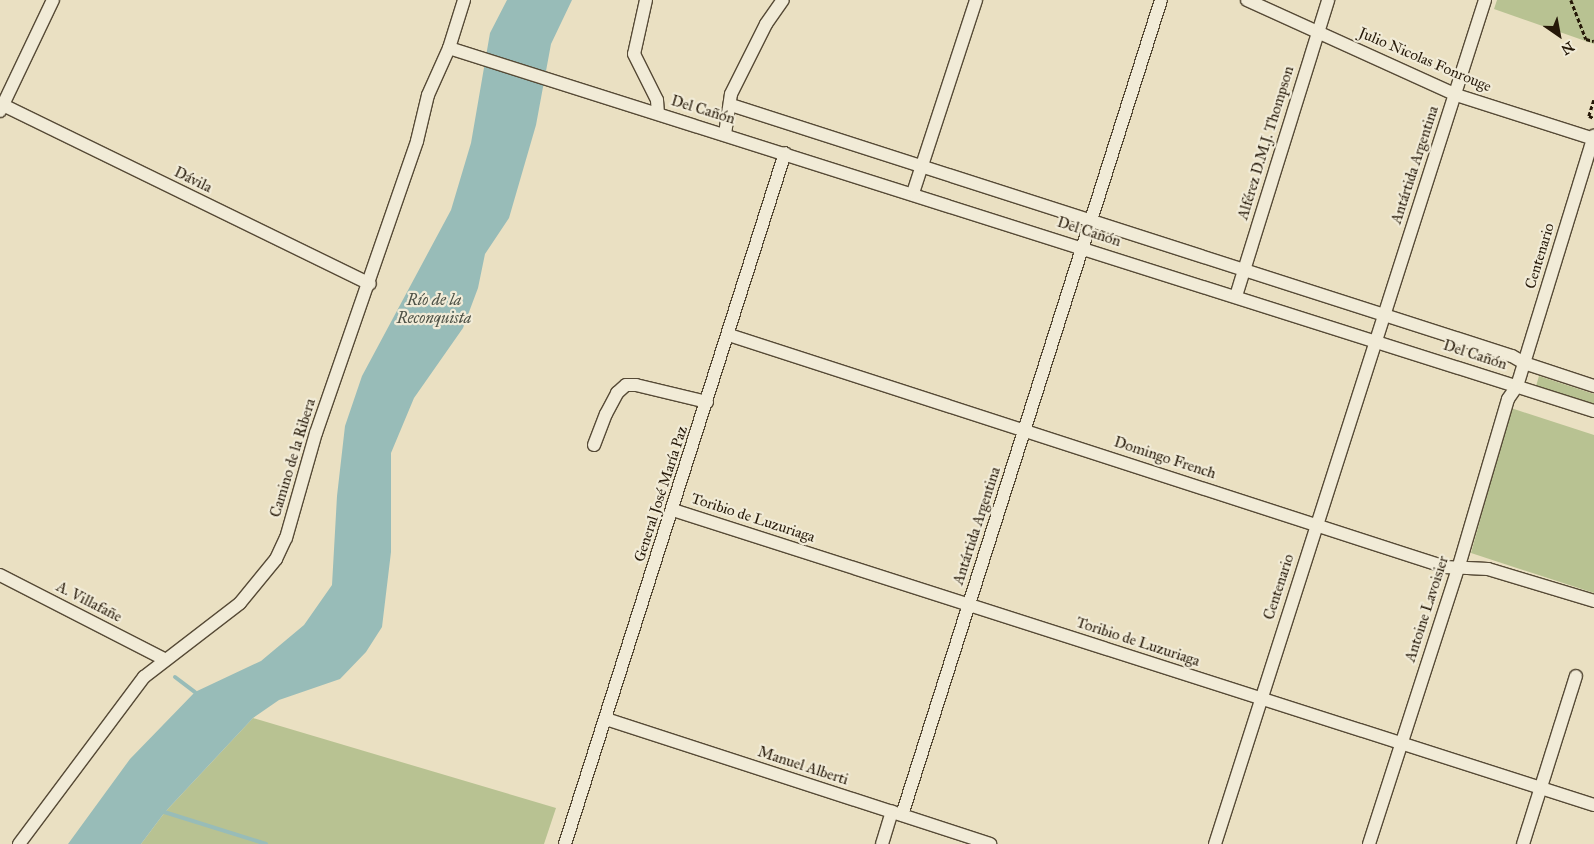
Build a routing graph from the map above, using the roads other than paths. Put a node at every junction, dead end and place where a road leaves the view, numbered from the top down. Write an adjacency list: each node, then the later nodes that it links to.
1 (53, 0): 14 (street)
2 (464, 0): 11 (street, Camino de la Ribera)
3 (646, 0): 15 (street)
4 (783, 0): 13 (street)
5 (976, 0): 19 (street)
6 (1162, 0): 21 (street, Antártida Argentina)
7 (1247, 0): 10 (street, Julio Nicolas Fonrouge)
8 (1328, 0): 10 (street, Alférez D.M.J. Thompson)
9 (1486, 0): 12 (street, Antártida Argentina)
10 (1318, 32): 12 (street, Julio Nicolas Fonrouge); 23 (street, Alférez D.M.J. Thompson)
11 (449, 48): 15 (street, Del Cañón); 24 (street, Camino de la Ribera)
12 (1456, 95): 17 (street, Julio Nicolas Fonrouge); 26 (street, Antártida Argentina)
13 (731, 105): 16 (street); 19 (street, Del Cañón)
14 (2, 108): 24 (street, Dávila)
15 (658, 112): 16 (street, Del Cañón)
16 (725, 134): 18 (street, Del Cañón)
17 (1594, 138): 29 (street, Centenario)
18 (785, 153): 20 (street, Del Cañón); 27 (street, General José María Paz)
19 (922, 166): 20 (street); 21 (street, Del Cañón)
20 (913, 193): 22 (street, Del Cañón)
21 (1092, 220): 22 (street, Antártida Argentina); 23 (street, Del Cañón)
22 (1084, 248): 25 (street, Del Cañón); 34 (street, Antártida Argentina)
23 (1245, 269): 25 (street, Alférez D.M.J. Thompson); 26 (street, Del Cañón)
24 (370, 284): 42 (street, Camino de la Ribera)
25 (1236, 296): 28 (street, Del Cañón)
26 (1382, 315): 28 (street, Antártida Argentina); 29 (street, Del Cañón)
27 (729, 335): 32 (street, General José María Paz); 34 (street, Domingo French)
28 (1377, 341): 30 (street, Del Cañón); 37 (street, Centenario)
29 (1524, 363): 30 (street, Centenario); 31 (street, Del Cañón)
30 (1517, 386): 33 (street, Del Cañón); 38 (street, Antoine Lavoisier)
31 (1594, 386)
32 (707, 402): 35 (street); 36 (street, General José María Paz)
33 (1594, 411)
34 (1025, 430): 37 (street, Domingo French); 41 (street, Antártida Argentina)
35 (594, 444)
36 (673, 510): 41 (street, Toribio de Luzuriaga); 45 (street, General José María Paz)
37 (1317, 524): 38 (street, Domingo French); 44 (street, Centenario)
38 (1458, 569): 40 (street, Domingo French); 46 (street, Antoine Lavoisier)
39 (0, 575): 42 (street, A. Villafañe)
40 (1594, 601)
41 (969, 605): 44 (street, Toribio de Luzuriaga); 49 (street, Antártida Argentina)
42 (164, 659): 50 (street, Camino de la Ribera)
43 (1576, 676): 47 (street)
44 (1261, 698): 46 (street, Toribio de Luzuriaga); 54 (street, Centenario)
45 (606, 718): 49 (street, Manuel Alberti); 51 (street, General José María Paz)
46 (1401, 743): 47 (street, Toribio de Luzuriaga); 55 (street, Antoine Lavoisier)
47 (1541, 788): 48 (street, Toribio de Luzuriaga); 56 (street)
48 (1594, 805)
49 (897, 813): 52 (street, Antártida Argentina); 53 (street, Manuel Alberti)
50 (18, 844)
51 (566, 844)
52 (882, 844)
53 (990, 844)
54 (1215, 844)
55 (1369, 844)
56 (1523, 844)

